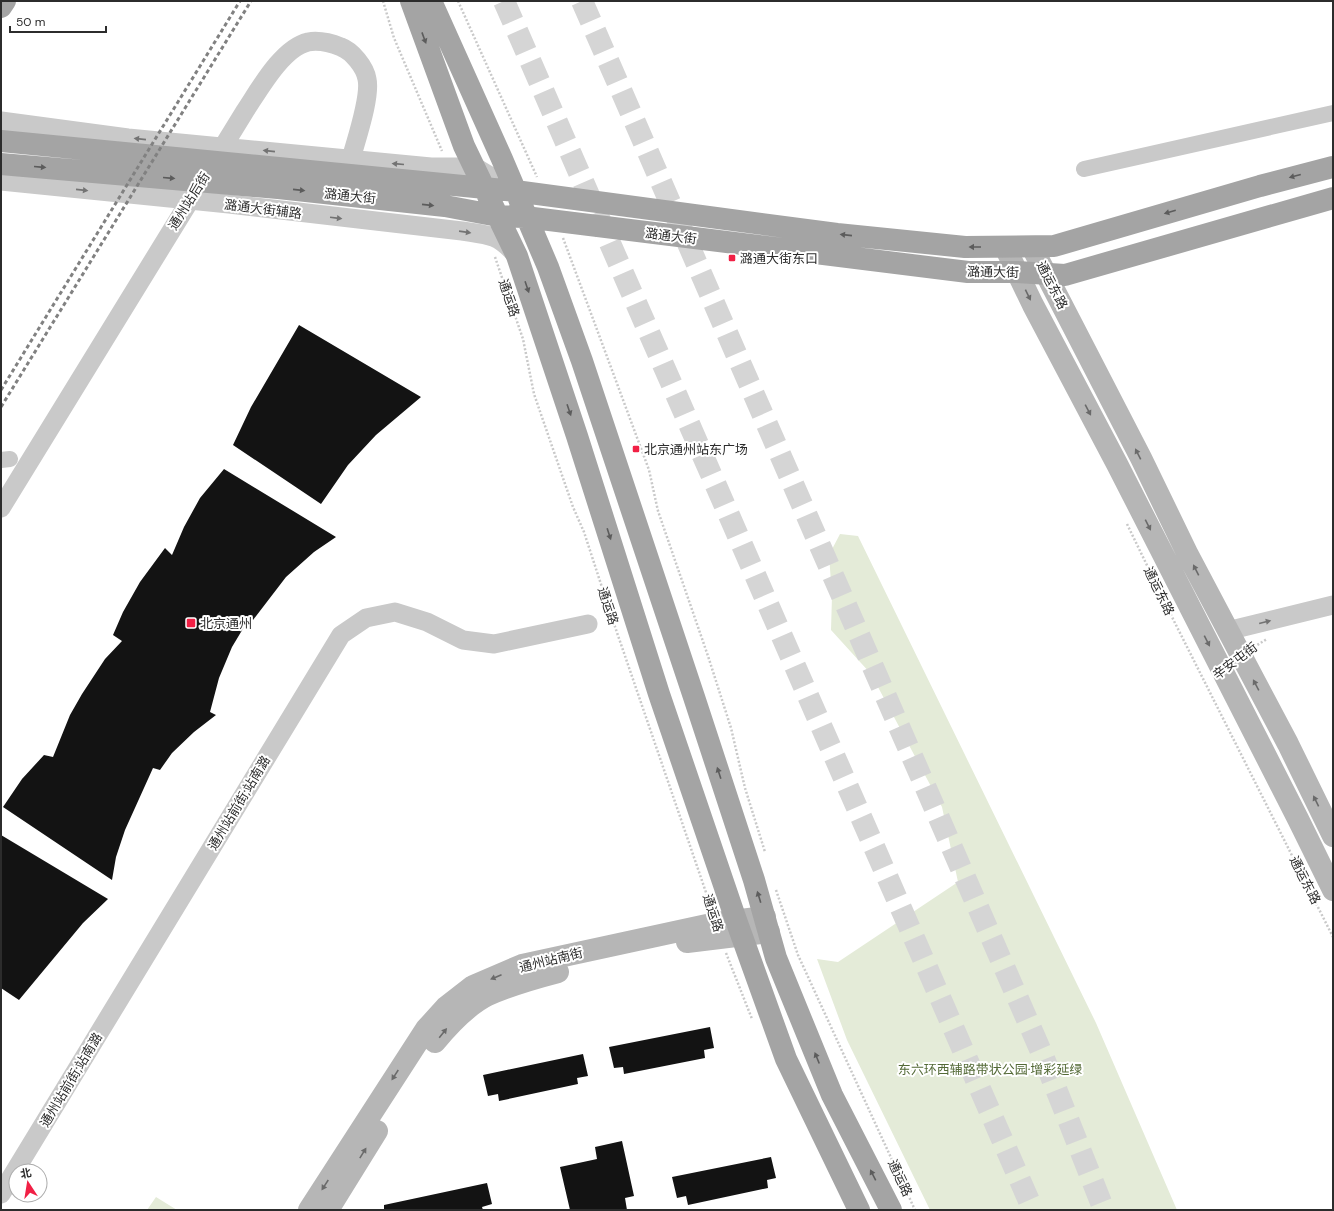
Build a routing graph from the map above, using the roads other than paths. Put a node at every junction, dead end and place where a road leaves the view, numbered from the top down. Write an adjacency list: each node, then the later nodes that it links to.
1 (5, 1): 4 (main road)
2 (411, 1): 11 (main road, 通运路, one-way to 11)
3 (431, 1): 15 (main road, 通运路)
4 (1, 7)
5 (1333, 112): 12 (street)
6 (1, 121): 8 (street, one-way to 6)
7 (1, 141): 14 (main road, 潞通大街)
8 (351, 159): 11 (street, one-way to 8); 24 (street, 通州站后街)
9 (1, 164): 17 (main road, 潞通大街, one-way to 17)
10 (1333, 166): 20 (main road, 潞通大街, one-way to 20)
11 (475, 167): 14 (main road, 通运路); 15 (street)
12 (1084, 169)
13 (1, 181): 21 (street, 潞通大街辅路, one-way to 21)
14 (485, 188): 15 (main road, 潞通大街); 17 (main road, 通运路)
15 (515, 191): 18 (main road, 通运路); 19 (main road, 潞通大街, one-way to 15)
16 (1333, 198): 23 (main road, 潞通大街)
17 (498, 216): 18 (main road, 潞通大街); 21 (main road, 通运路)
18 (525, 217): 22 (main road, 潞通大街); 30 (main road, 通运路, one-way to 18)
19 (1005, 247): 20 (main road, 潞通大街); 22 (main road, 通运东路)
20 (1032, 247): 23 (main road, 通运东路)
21 (517, 256): 31 (main road, 通运路, one-way to 31)
22 (1017, 272): 23 (main road, 潞通大街); 29 (main road, 通运东路, one-way to 29)
23 (1045, 273): 27 (main road, 通运东路, one-way to 23)
24 (1, 508)
25 (1333, 605): 27 (street, 辛安屯街, one-way to 25)
26 (588, 624): 32 (street, 通州站前街;站南潞)
27 (1227, 631): 28 (main road, 通运东路, one-way to 27)
28 (1333, 836)
29 (1333, 890)
30 (767, 924): 31 (main road, 通州站南街); 36 (main road, 通运路, one-way to 30)
31 (729, 929): 33 (main road, 通州站南街, one-way to 33); 34 (main road, 通州站南街, one-way to 31); 35 (main road, 通运路)
32 (1, 1194)
33 (309, 1210)
34 (328, 1210)
35 (859, 1210)
36 (891, 1210)

